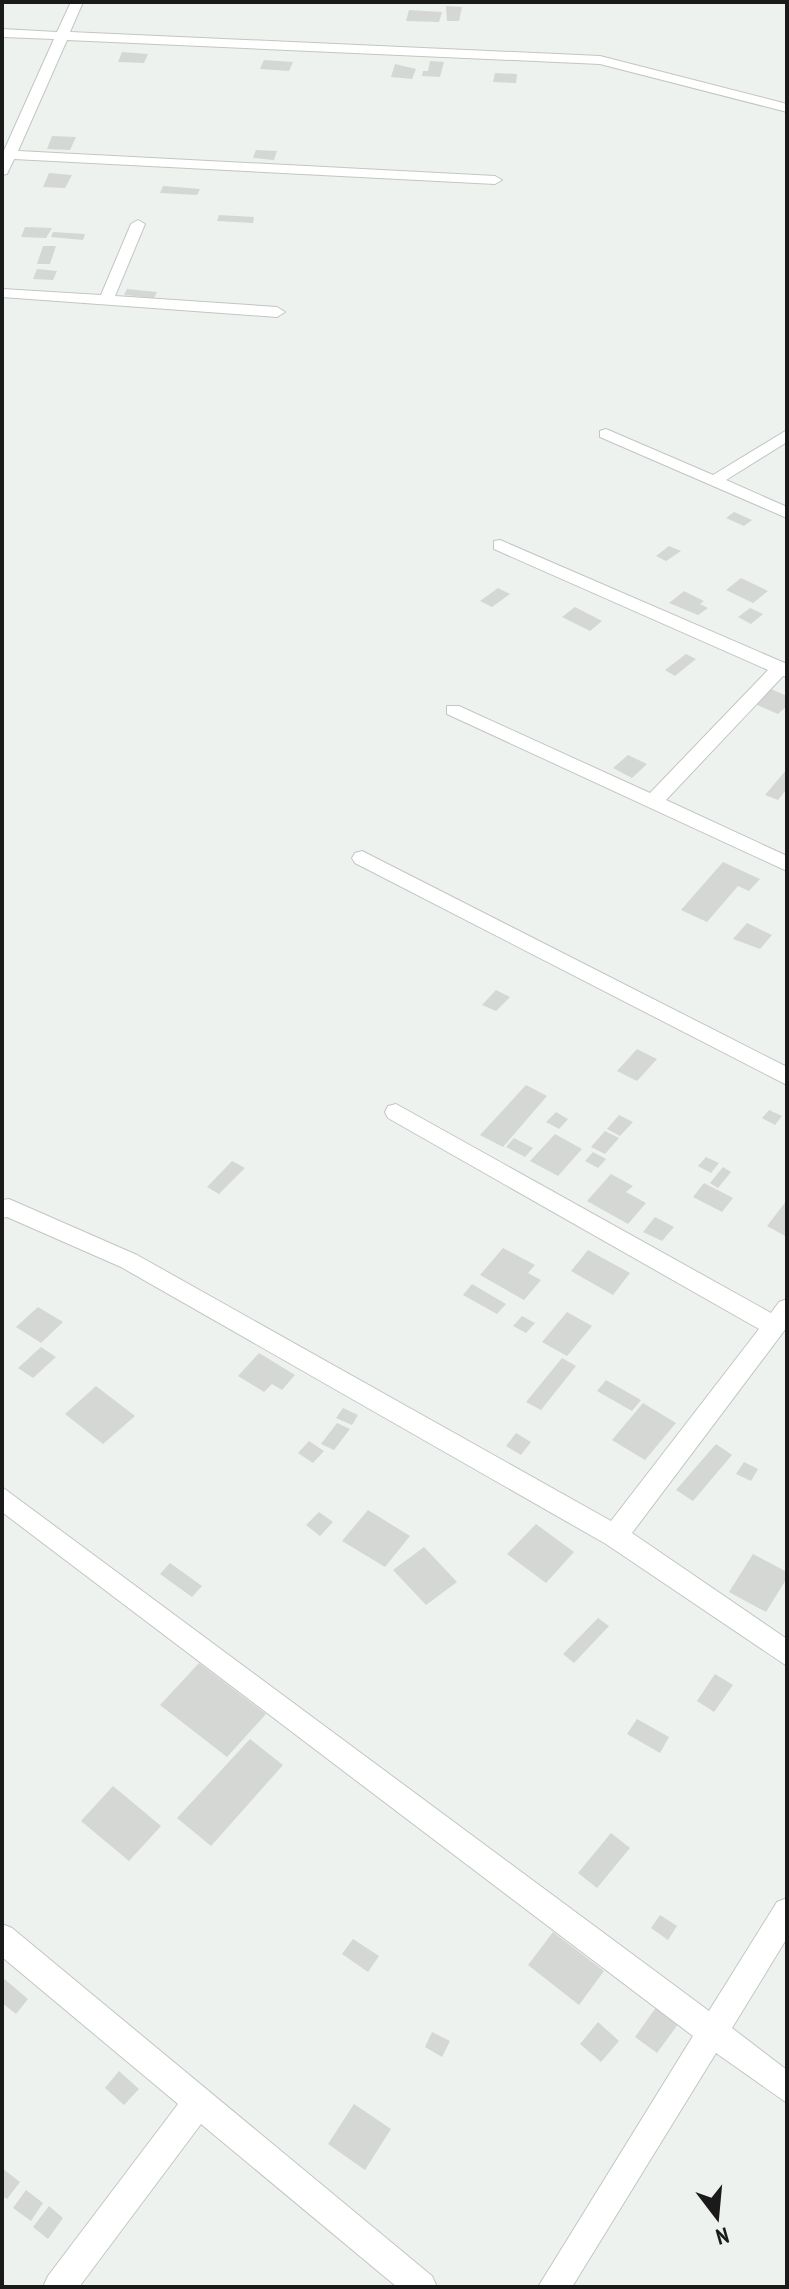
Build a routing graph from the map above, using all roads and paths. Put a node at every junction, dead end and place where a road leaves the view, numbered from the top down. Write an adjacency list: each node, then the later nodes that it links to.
1 (77, 2): 3 (street)
2 (2, 33): 3 (street)
3 (63, 35): 4 (street); 5 (street)
4 (787, 108)
5 (9, 155): 6 (street); 7 (street)
6 (2, 171)
7 (495, 180)
8 (138, 224): 10 (street)
9 (2, 293): 10 (street)
10 (106, 300): 11 (street)
11 (277, 312)
12 (606, 434): 14 (street)
13 (787, 435): 14 (street)
14 (714, 481): 15 (street)
15 (787, 513)
16 (500, 545): 17 (street)
17 (784, 670): 19 (street)
18 (453, 710): 19 (street)
19 (653, 802): 21 (street)
20 (362, 858): 22 (street)
21 (787, 864)
22 (787, 1077)
23 (396, 1112): 25 (street)
24 (2, 1209): 27 (street)
25 (781, 1317): 27 (street)
26 (2, 1498): 31 (street)
27 (615, 1536): 28 (street)
28 (787, 1654)
29 (787, 1912): 31 (street)
30 (2, 1938): 33 (street)
31 (712, 2032): 32 (street); 36 (street)
32 (787, 2088)
33 (199, 2102): 34 (street); 35 (street)
34 (59, 2287)
35 (421, 2287)
36 (554, 2287)

